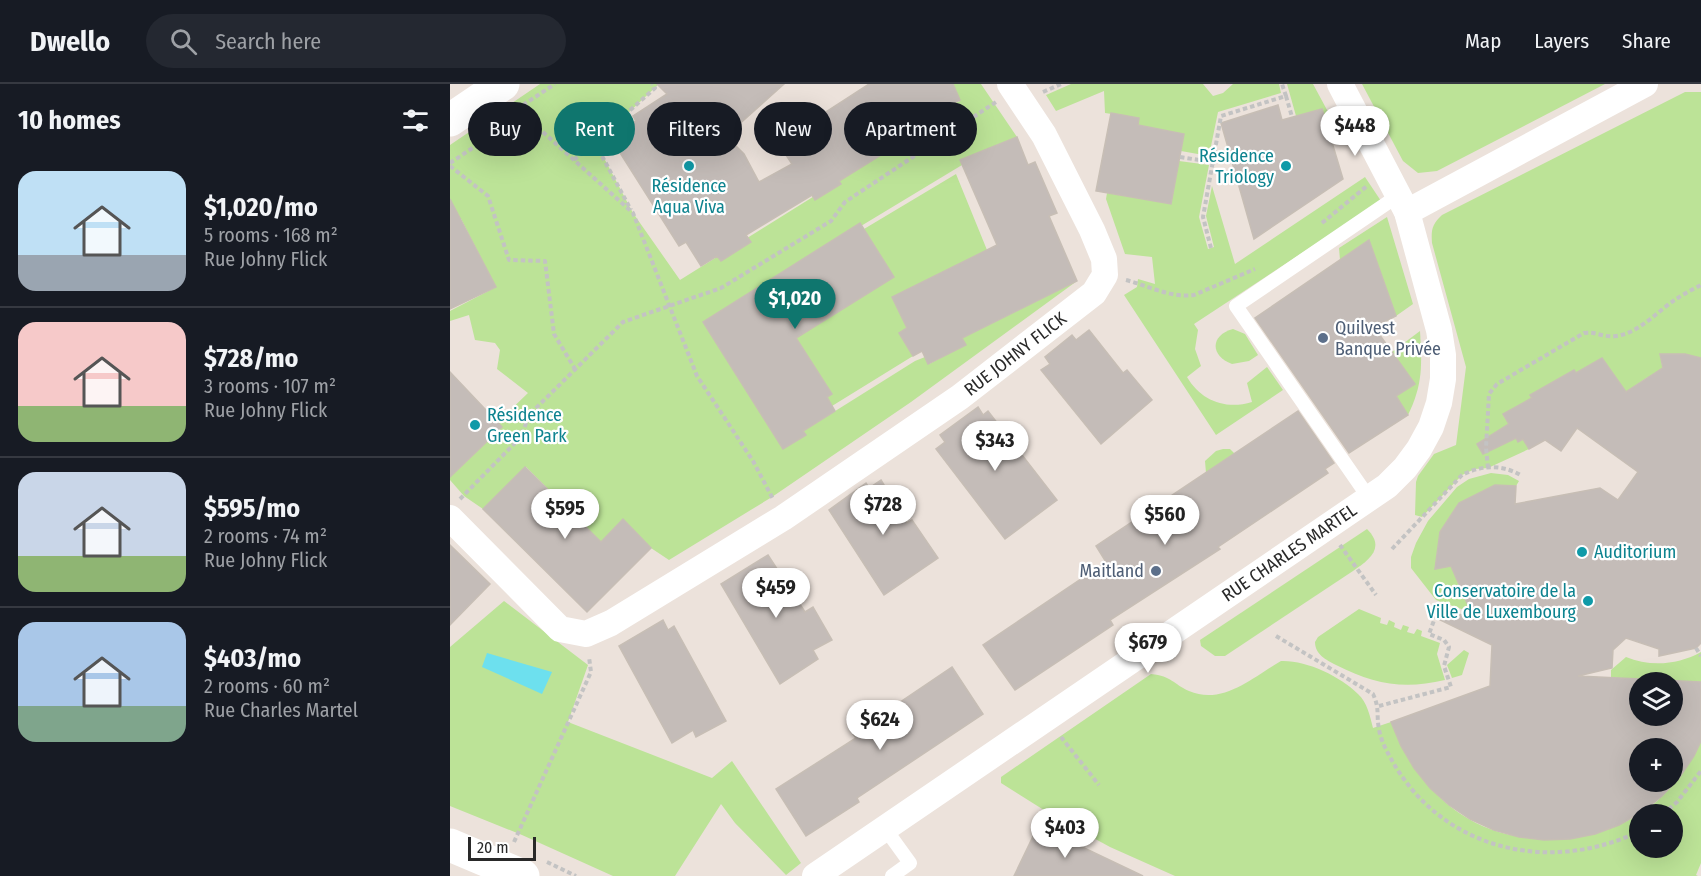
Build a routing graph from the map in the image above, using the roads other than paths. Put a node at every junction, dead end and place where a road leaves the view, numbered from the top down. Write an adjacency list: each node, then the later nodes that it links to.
1 (1340, 84): 6 (street, RUE CHARLES MARTEL)
2 (1645, 84): 6 (street)
3 (1012, 87): 8 (street, RUE JOHNY FLICK)
4 (510, 98): 5 (street)
5 (450, 120)
6 (1403, 204): 7 (street, RUE CHARLES MARTEL); 7 (lane)
7 (1370, 498): 9 (street, RUE CHARLES MARTEL)
8 (453, 511)
9 (884, 827): 12 (street, RUE CHARLES MARTEL); 13 (lane)
10 (450, 845): 11 (street)
11 (513, 872)
12 (823, 873)
13 (891, 876)

